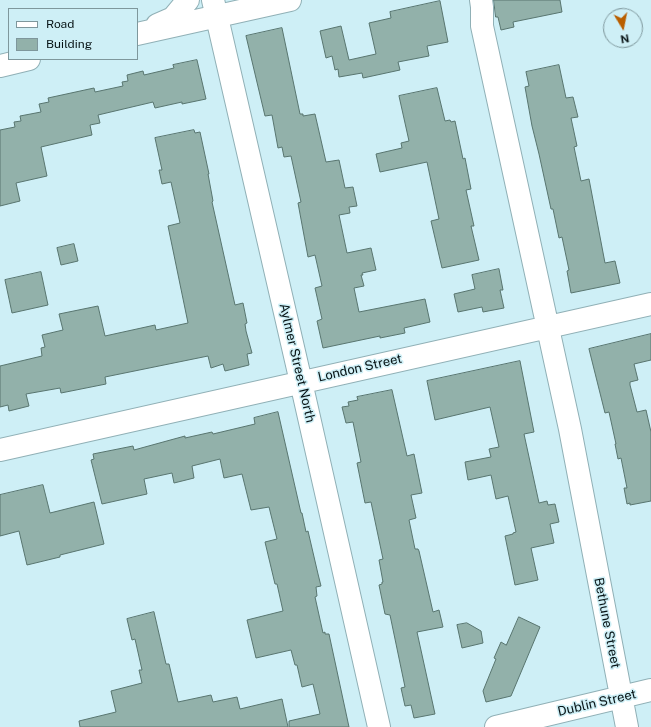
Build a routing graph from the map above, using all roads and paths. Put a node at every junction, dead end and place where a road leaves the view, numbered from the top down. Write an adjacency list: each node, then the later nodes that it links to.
1 (188, 0): 5 (street)
2 (290, 0): 4 (street)
3 (481, 0): 10 (street, Bethune Street)
4 (215, 8): 6 (street); 11 (street, Aylmer Street North)
5 (138, 33)
6 (138, 33)
7 (25, 60): 8 (street)
8 (0, 66)
9 (651, 304): 10 (street, London Street)
10 (547, 326): 11 (street, London Street); 14 (street, Bethune Street)
11 (301, 382): 12 (street, London Street); 15 (street, Aylmer Street North)
12 (0, 450)
13 (651, 690): 14 (street, Dublin Street)
14 (621, 697): 16 (street, Dublin Street); 17 (street, Bethune Street)
15 (379, 727)
16 (496, 727)
17 (627, 727)

